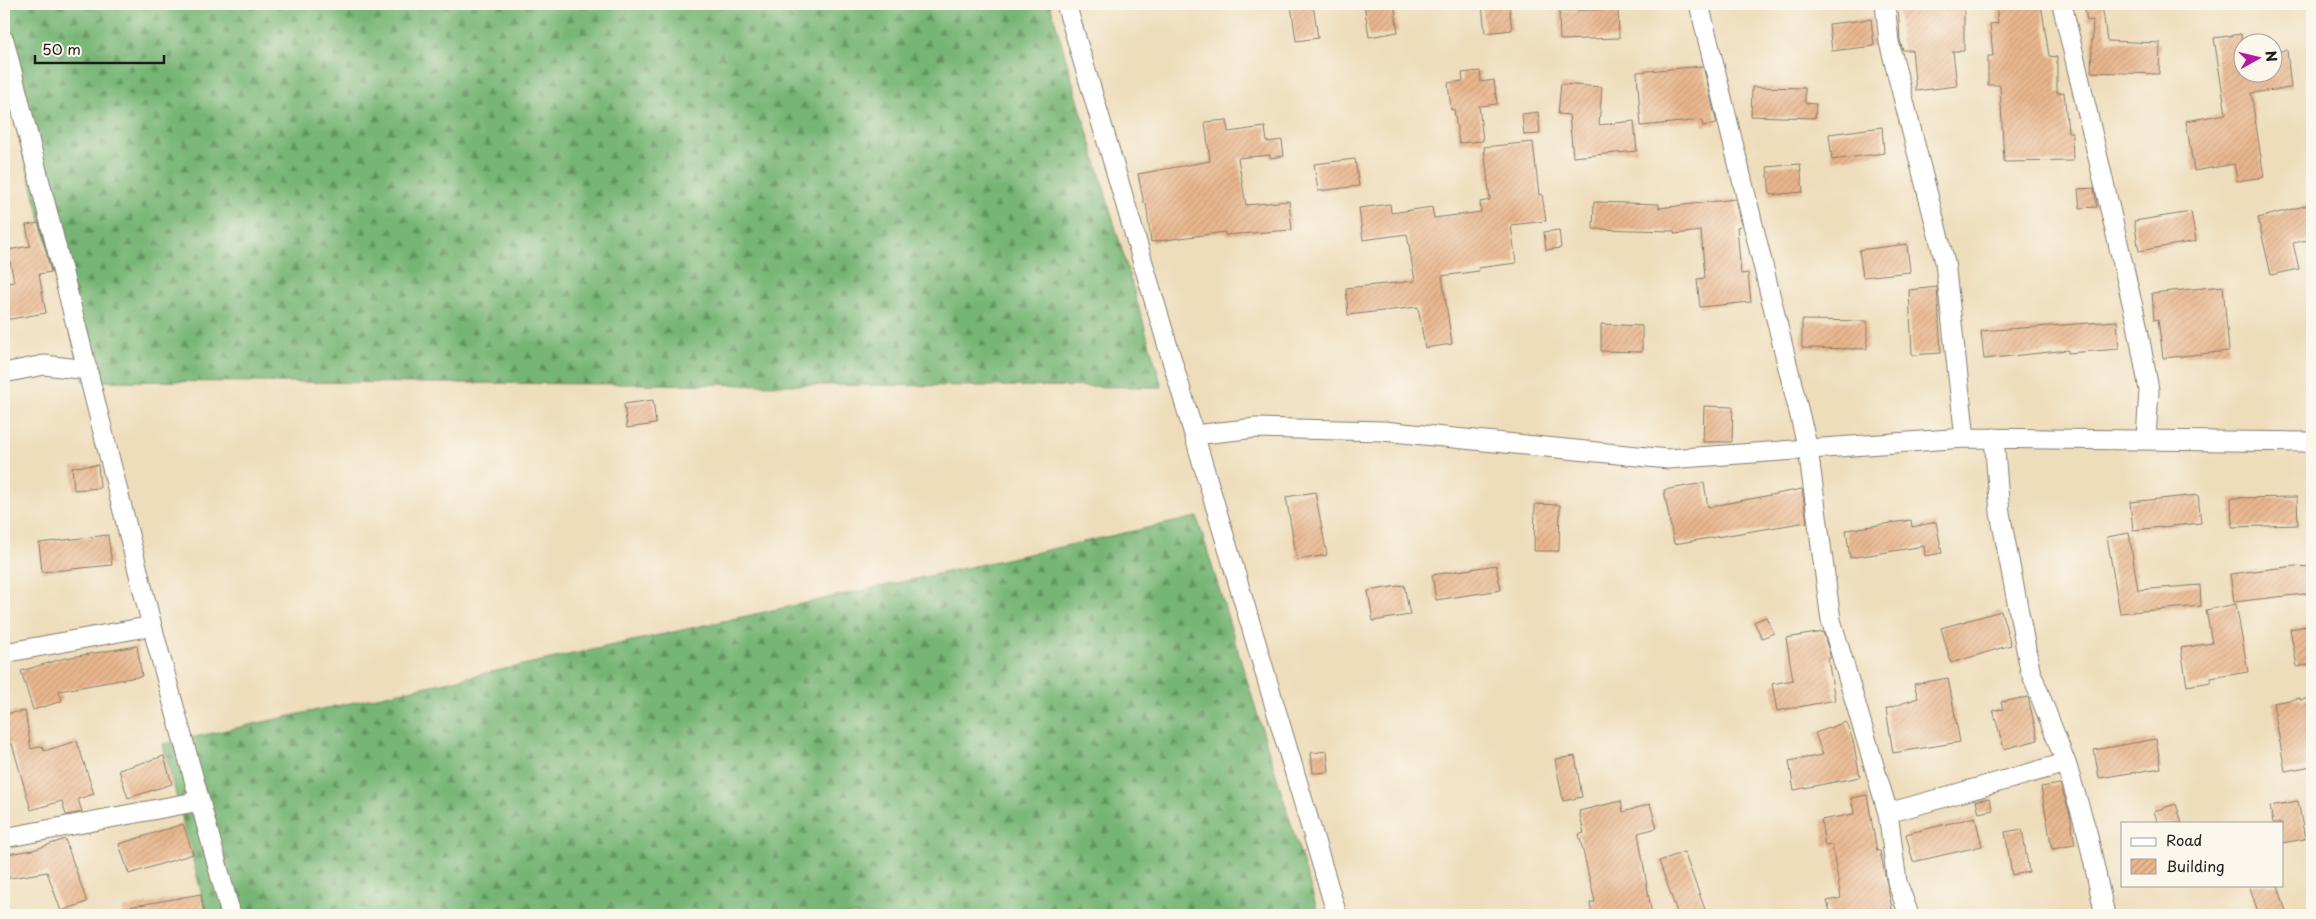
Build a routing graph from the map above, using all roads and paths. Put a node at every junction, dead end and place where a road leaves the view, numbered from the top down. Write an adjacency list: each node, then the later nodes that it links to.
1 (1066, 4): 8 (street)
2 (1698, 4): 13 (street)
3 (1885, 4): 9 (street)
4 (2062, 4): 11 (street)
5 (4, 40): 6 (street)
6 (88, 370): 7 (street); 14 (street)
7 (4, 373)
8 (1194, 435): 13 (street); 21 (street)
9 (1966, 438): 10 (street); 13 (street)
10 (1994, 438): 11 (street); 16 (street)
11 (2146, 439): 12 (street)
12 (2312, 442)
13 (1808, 449): 18 (street)
14 (152, 626): 15 (street); 17 (street)
15 (4, 653)
16 (2066, 763): 18 (street); 23 (street)
17 (200, 801): 19 (street); 20 (street)
18 (1888, 813): 22 (street)
19 (4, 838)
20 (231, 915)
21 (1337, 915)
22 (1909, 915)
23 (2105, 915)

